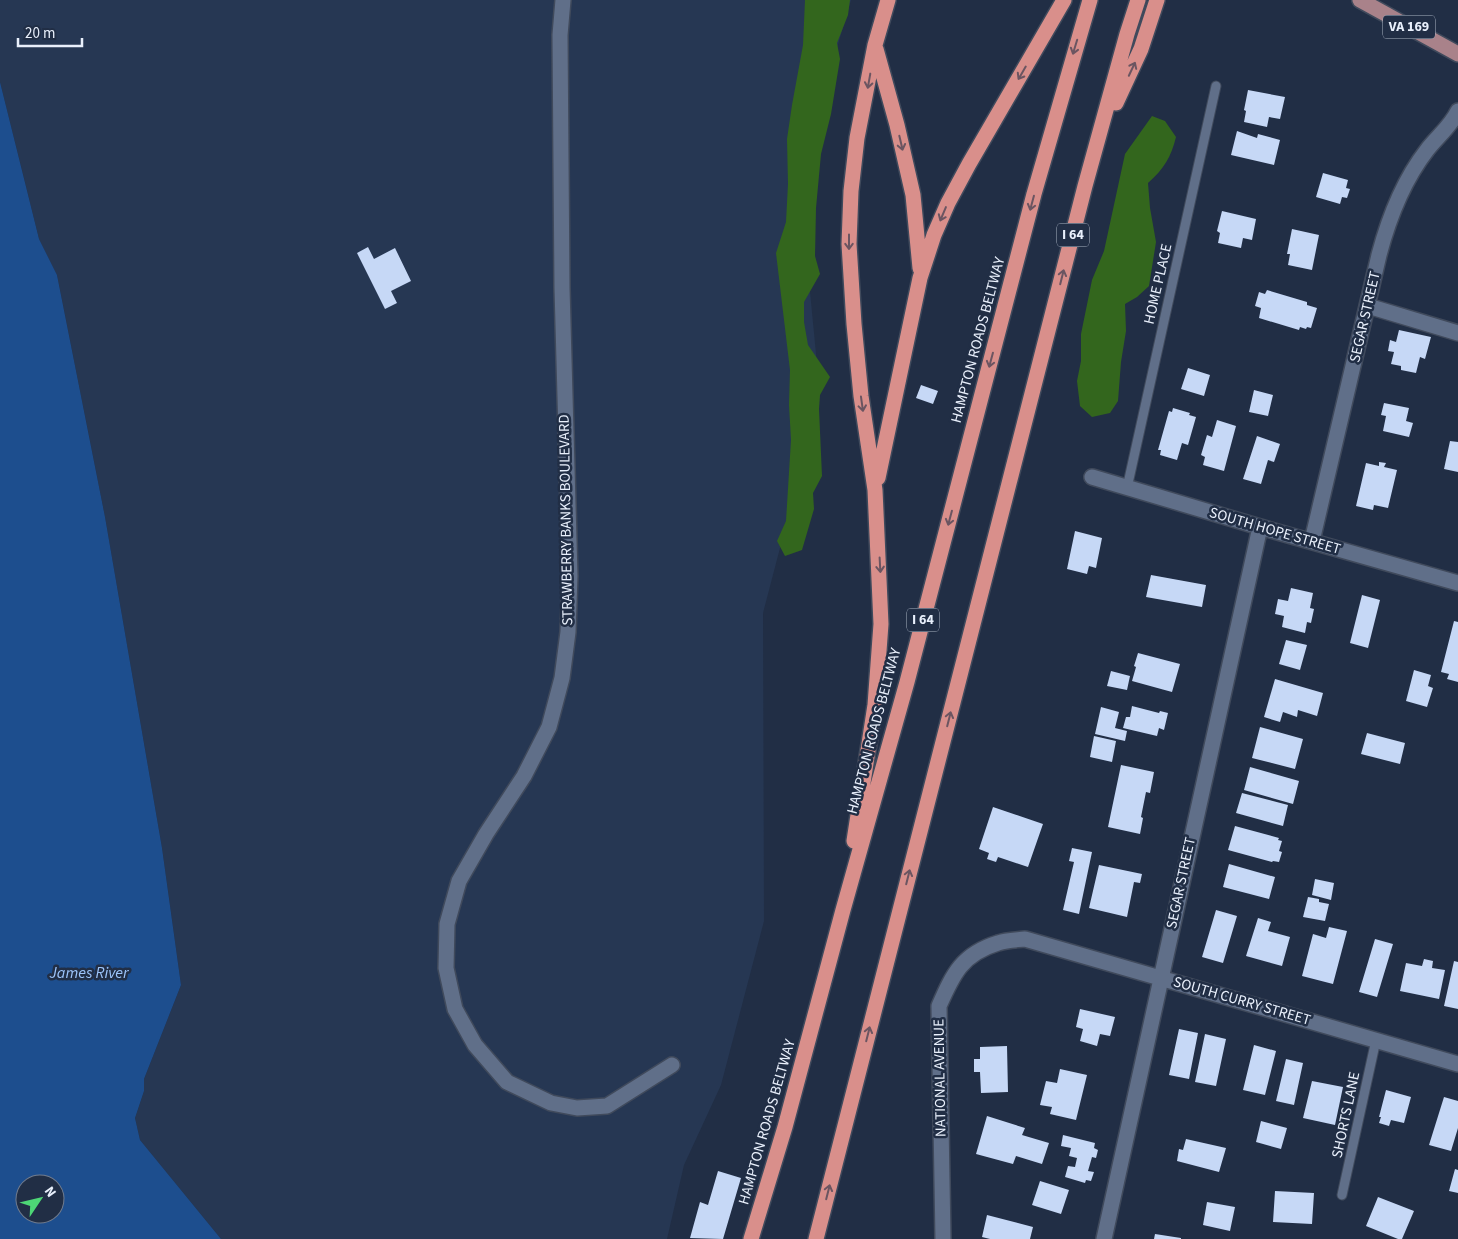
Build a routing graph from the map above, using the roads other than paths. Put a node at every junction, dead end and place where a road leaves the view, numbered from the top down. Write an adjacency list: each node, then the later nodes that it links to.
1 (563, 0): 27 (street, STRAWBERRY BANKS BOULEVARD)
2 (888, 0): 8 (highway)
3 (1064, 0): 13 (highway, one-way to 13)
4 (1090, 0): 22 (highway, HAMPTON ROADS BELTWAY / I 64, one-way to 22)
5 (1138, 0): 12 (highway, I 64)
6 (1157, 0): 12 (highway, one-way to 6)
7 (1360, 0): 9 (main road, VA 169)
8 (875, 45): 13 (highway, one-way to 13); 18 (highway, one-way to 18)
9 (1458, 54)
10 (1216, 86): 17 (lane, HOME PLACE)
11 (1458, 111): 14 (street, SEGAR STREET)
12 (1096, 145): 30 (highway, I 64, one-way to 12)
13 (920, 278): 18 (highway)
14 (1368, 306): 15 (street); 20 (street, SEGAR STREET)
15 (1458, 333)
16 (1092, 477): 17 (street, SOUTH HOPE STREET)
17 (1127, 488): 19 (street, SOUTH HOPE STREET)
18 (875, 490): 22 (highway, one-way to 22)
19 (1260, 527): 20 (street, SOUTH HOPE STREET); 24 (street, SEGAR STREET)
20 (1312, 541): 21 (street, SOUTH HOPE STREET)
21 (1458, 583)
22 (843, 910): 29 (highway, HAMPTON ROADS BELTWAY / I 64)
23 (1025, 939): 24 (street, SOUTH CURRY STREET); 31 (street, NATIONAL AVENUE)
24 (1160, 978): 25 (street, SOUTH CURRY STREET); 32 (street, SEGAR STREET)
25 (1376, 1040): 26 (street, SOUTH CURRY STREET); 28 (lane, SHORTS LANE)
26 (1458, 1064)
27 (672, 1065)
28 (1342, 1195)
29 (751, 1239)
30 (816, 1239)
31 (943, 1239)
32 (1104, 1239)

